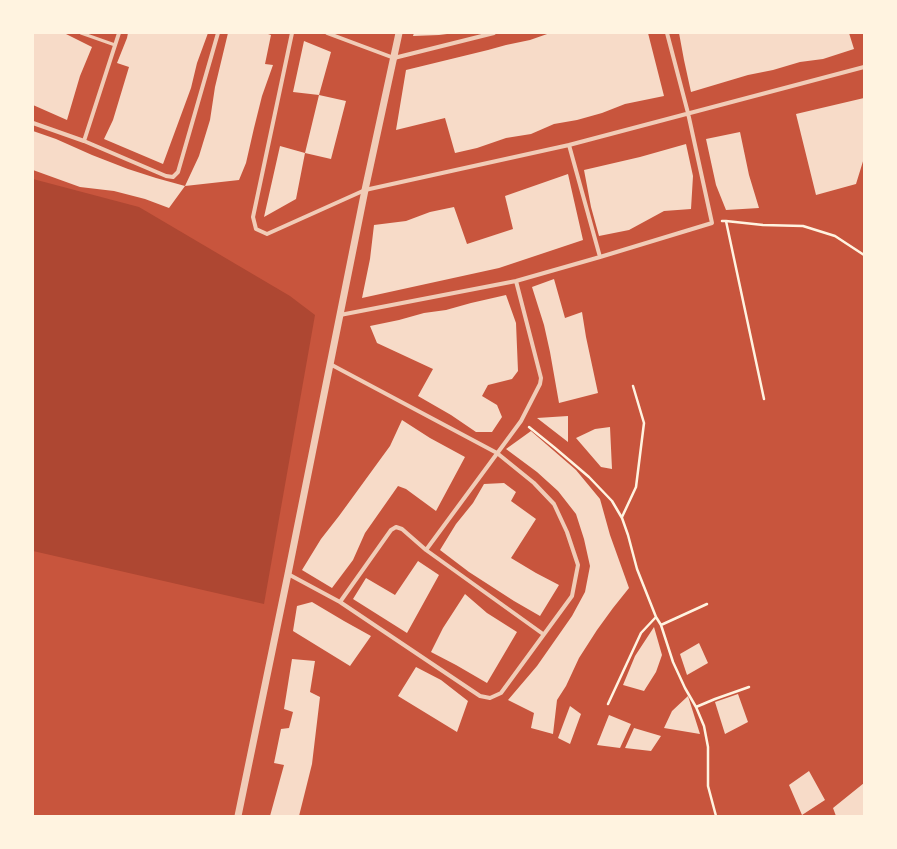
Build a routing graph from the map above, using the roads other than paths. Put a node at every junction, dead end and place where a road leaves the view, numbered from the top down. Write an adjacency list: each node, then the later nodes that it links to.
1 (81, 33): 9 (lane)
2 (119, 33): 9 (street)
3 (218, 33): 14 (street)
4 (292, 33): 16 (street)
5 (327, 33): 10 (street)
6 (399, 33): 10 (street)
7 (494, 33): 10 (street)
8 (667, 33): 12 (street)
9 (115, 45): 14 (street)
10 (394, 58): 16 (street)
11 (864, 67): 12 (street)
12 (688, 113): 15 (street); 17 (street)
13 (33, 123): 14 (street)
14 (84, 141)
15 (569, 145): 16 (street); 17 (street)
16 (365, 190): 19 (street)
17 (600, 257): 18 (street)
18 (516, 281): 19 (street); 21 (street)
19 (340, 315): 20 (street)
20 (330, 364): 21 (street); 23 (street)
21 (497, 453): 22 (street); 25 (street)
22 (426, 550): 24 (street); 25 (street)
23 (288, 574): 24 (street); 26 (street)
24 (340, 602): 25 (street)
25 (543, 634)
26 (238, 816)

